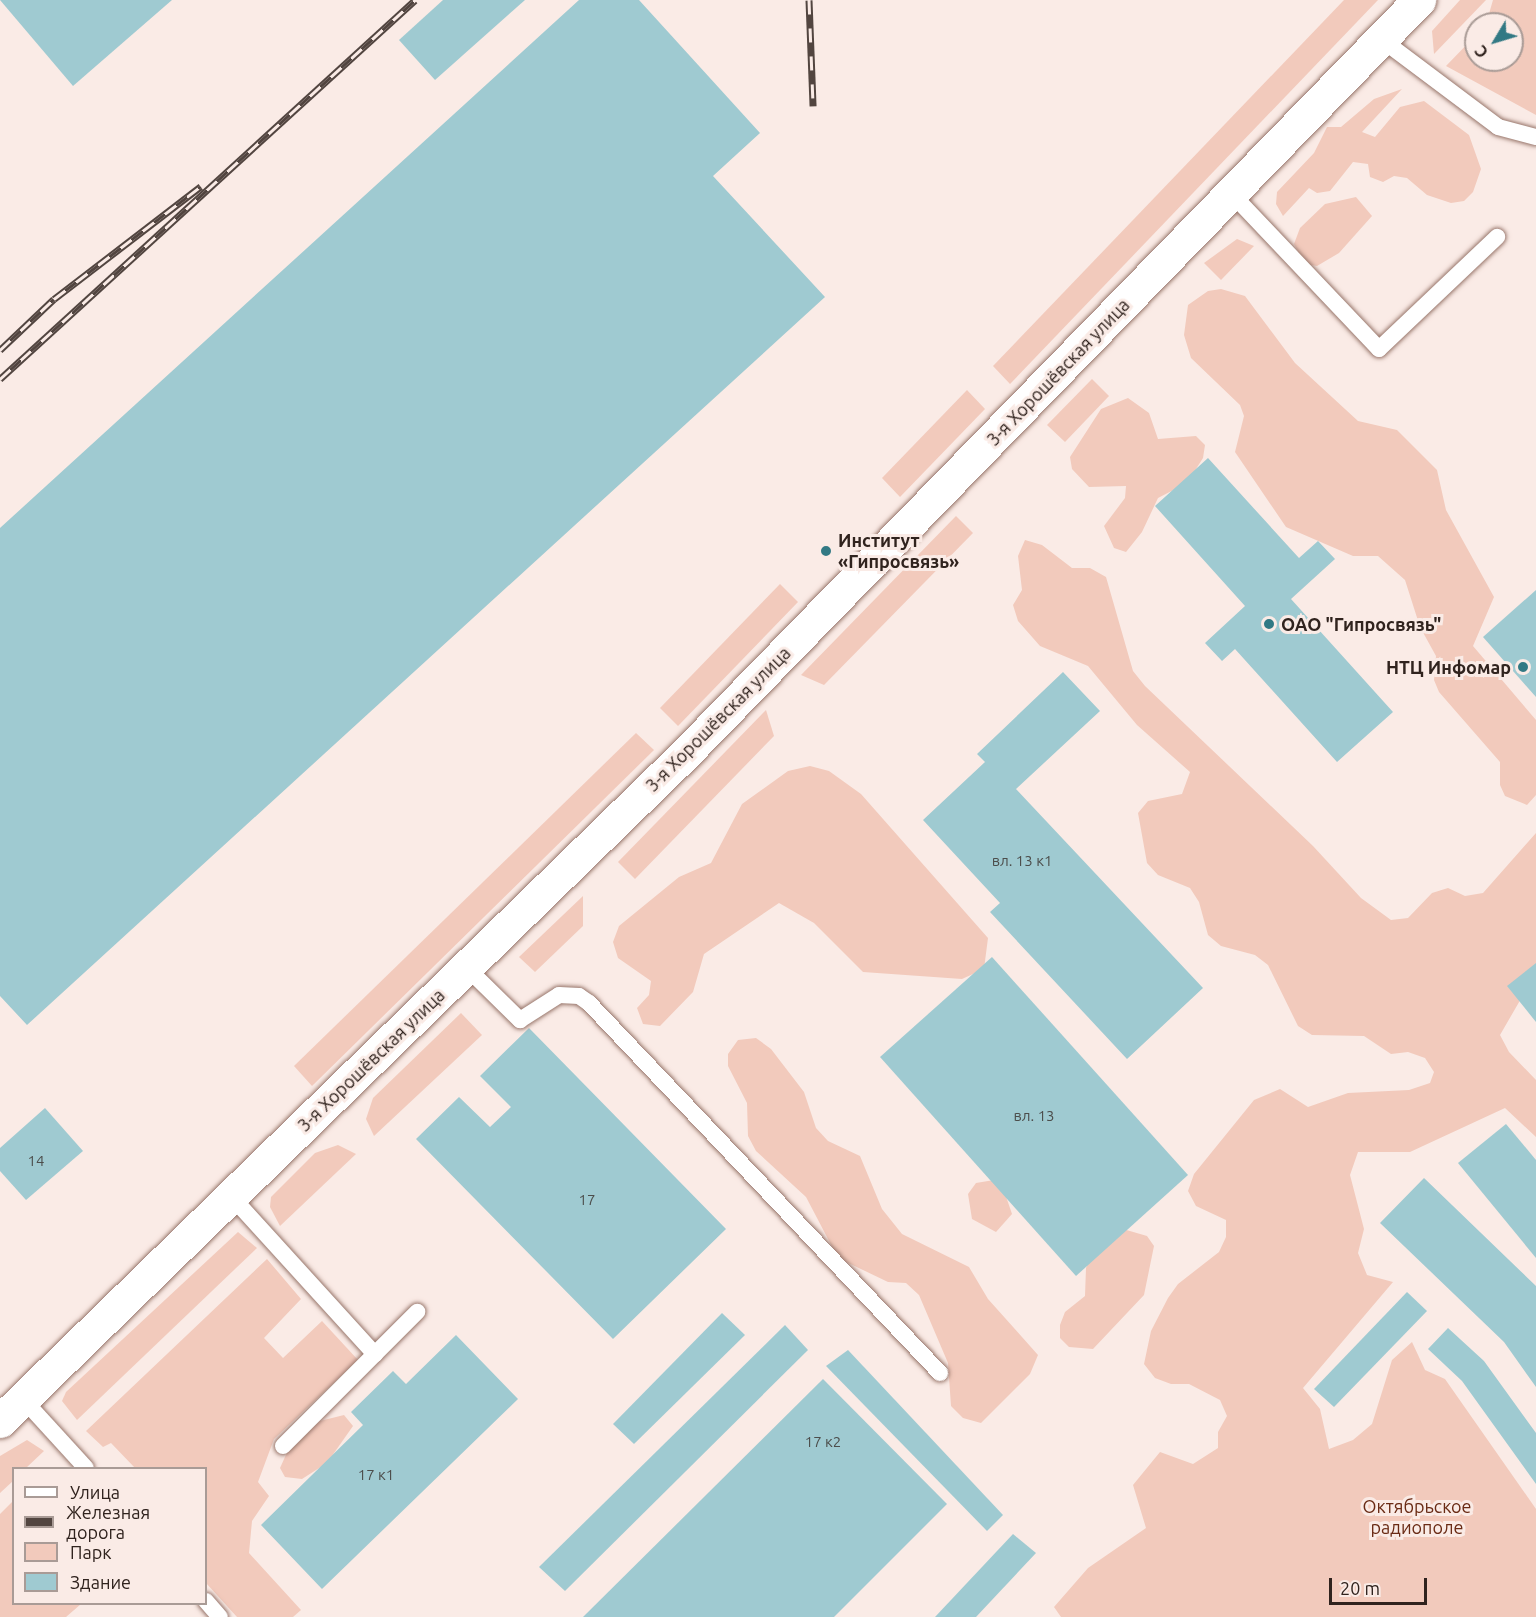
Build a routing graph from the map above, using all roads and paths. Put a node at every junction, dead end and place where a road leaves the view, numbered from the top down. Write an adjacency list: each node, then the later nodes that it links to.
1 (1419, 0): 2 (street, 3-я Хорошёвская улица)
2 (1381, 39): 3 (lane); 4 (street, 3-я Хорошёвская улица)
3 (1536, 137)
4 (1231, 193): 5 (lane); 6 (street, 3-я Хорошёвская улица)
5 (1497, 237)
6 (466, 967): 7 (street, 3-я Хорошёвская улица); 10 (lane)
7 (231, 1196): 9 (lane); 11 (street, 3-я Хорошёвская улица)
8 (417, 1312): 9 (lane)
9 (375, 1354): 12 (lane)
10 (940, 1373)
11 (11, 1410): 13 (lane)
12 (282, 1446)
13 (85, 1467)
14 (207, 1602): 15 (lane)
15 (220, 1617)

